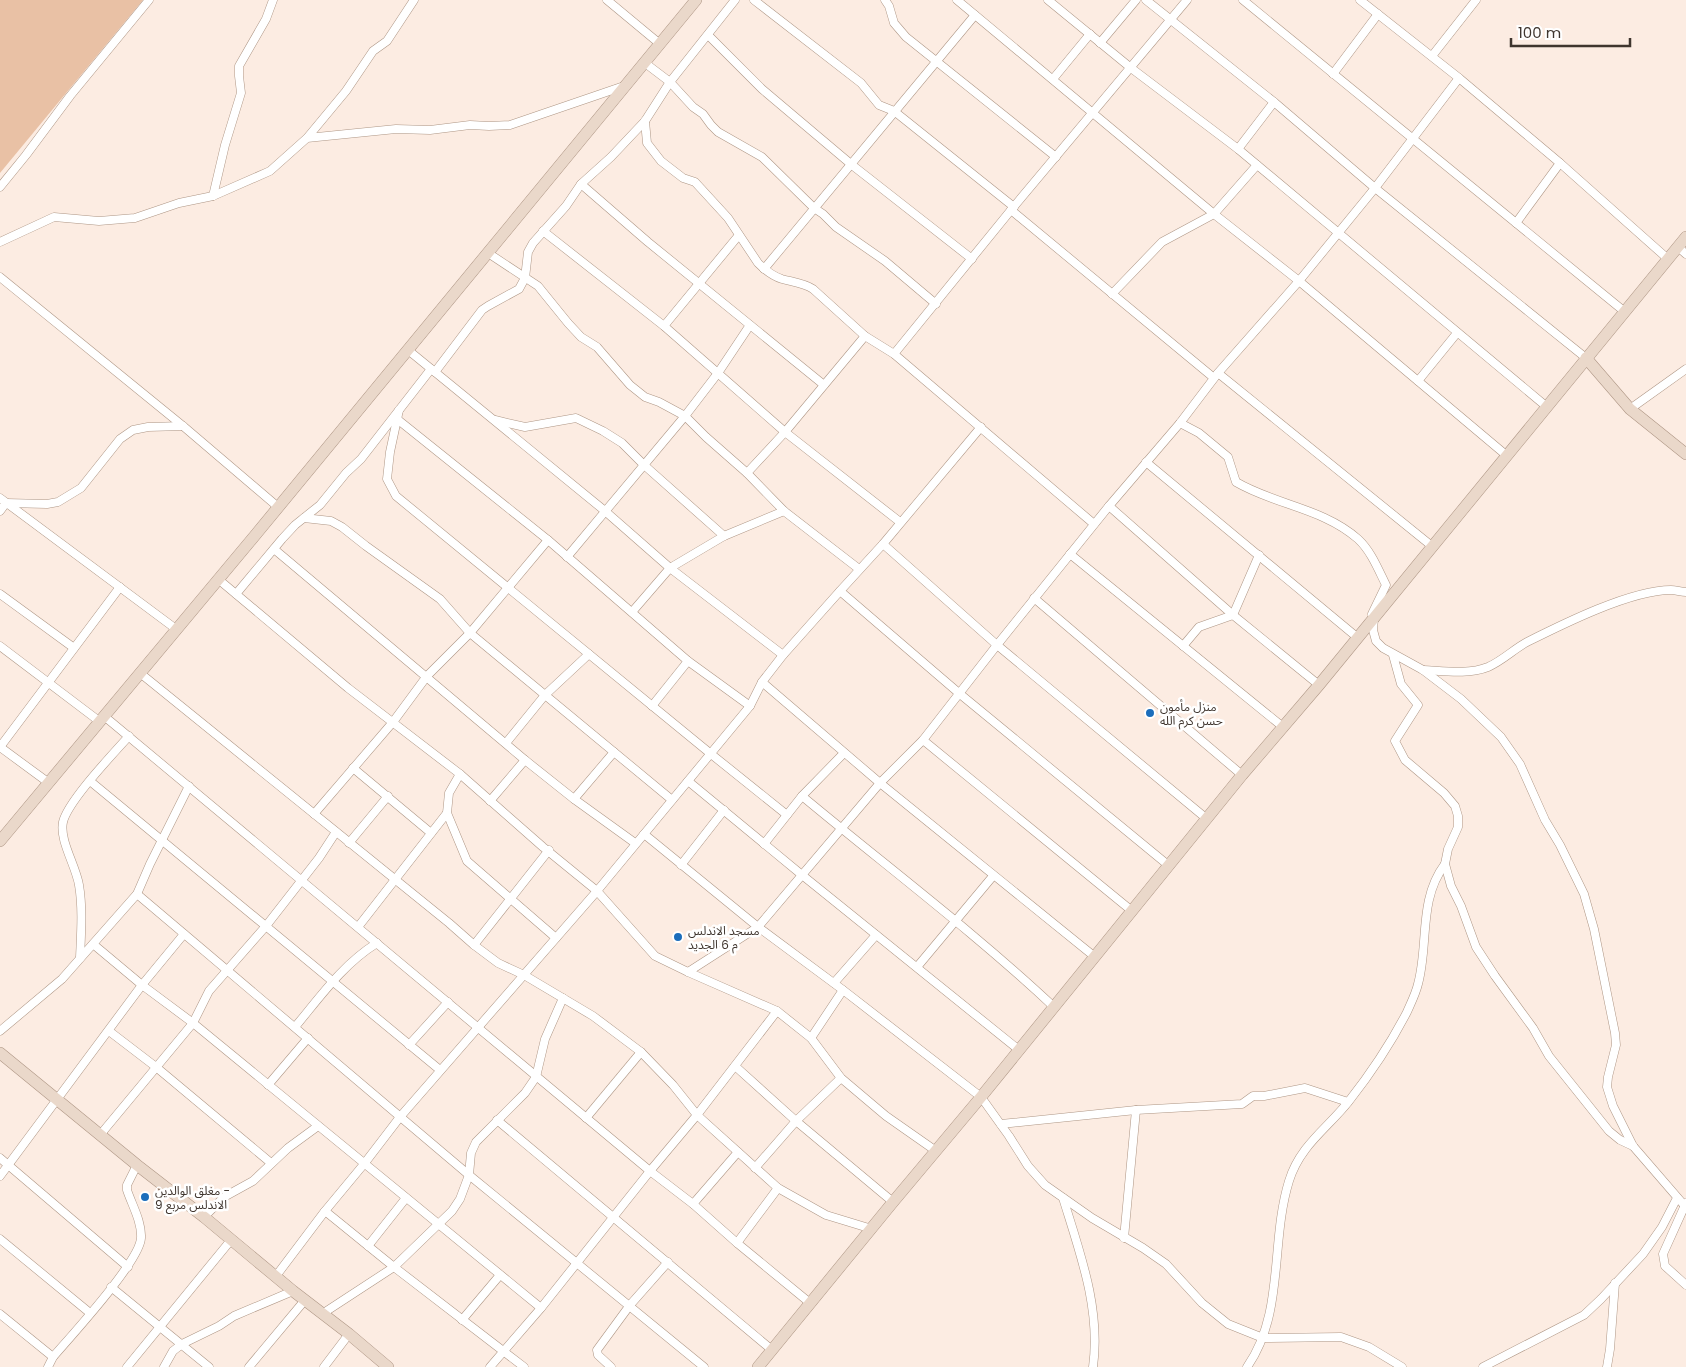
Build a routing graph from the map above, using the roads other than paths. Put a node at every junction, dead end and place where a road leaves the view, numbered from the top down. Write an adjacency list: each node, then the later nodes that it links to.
1 (149, 0): 45 (street)
2 (273, 0): 47 (street)
3 (414, 0): 37 (street)
4 (607, 0): 23 (street)
5 (696, 0): 23 (street)
6 (735, 0): 21 (street)
7 (754, 0): 34 (street)
8 (885, 0): 25 (street)
9 (957, 0): 18 (street)
10 (1048, 0): 20 (street)
11 (1136, 0): 22 (street)
12 (1146, 0): 19 (street)
13 (1187, 0): 19 (street)
14 (1243, 0): 28 (street)
15 (1360, 0): 17 (street)
16 (1476, 0): 24 (street)
17 (1378, 14): 24 (street); 28 (street)
18 (975, 15): 25 (street); 30 (street)
19 (1171, 19): 27 (street); 33 (street)
20 (1090, 34): 22 (street); 30 (street)
21 (708, 35): 31 (street); 42 (street)
22 (1100, 43): 27 (street)
23 (660, 44): 26 (street)
24 (1432, 56): 29 (street)
25 (936, 62): 34 (street); 40 (street)
26 (645, 63): 31 (street); 32 (street)
27 (1131, 68): 35 (street); 39 (street)
28 (1332, 74): 38 (street)
29 (1459, 78): 38 (street); 41 (street)
30 (1052, 79): 35 (street)
31 (670, 82): 36 (street); 48 (street)
32 (626, 86): 37 (street); 58 (street)
33 (1274, 102): 39 (street); 46 (street)
34 (894, 111): 42 (street); 49 (street)
35 (1094, 113): 40 (street); 50 (street)
36 (645, 121): 44 (street); 54 (street)
37 (307, 138): 47 (street)
38 (1413, 140): 46 (street); 51 (street)
39 (1238, 149): 43 (street)
40 (1056, 157): 49 (street)
41 (1560, 163): 51 (street); 60 (street)
42 (852, 165): 48 (street); 59 (street)
43 (1257, 165): 50 (street); 53 (street)
44 (581, 184): 52 (street); 65 (street)
45 (0, 187)
46 (1375, 188): 53 (street); 75 (street)
47 (213, 196): 56 (street)
48 (814, 208): 61 (street); 67 (street)
49 (1012, 208): 59 (street); 66 (street)
50 (1214, 214): 64 (street); 66 (street)
51 (1516, 223): 68 (street)
52 (543, 231): 63 (street); 70 (street)
53 (1338, 233): 64 (street); 71 (street)
54 (739, 235): 61 (street); 65 (street)
55 (1686, 237): 57 (street)
56 (0, 242)
57 (1682, 251): 60 (street)
58 (488, 252): 63 (street); 73 (street)
59 (972, 259): 67 (street)
60 (1668, 259): 68 (street)
61 (764, 269): 72 (street)
62 (0, 277): 89 (street)
63 (525, 278): 77 (street); 85 (street)
64 (1299, 280): 79 (street); 80 (street)
65 (699, 283): 69 (street); 70 (street)
66 (1112, 294): 79 (street)
67 (936, 304): 74 (street)
68 (1625, 312): 75 (street)
69 (750, 325): 78 (street); 81 (street)
70 (664, 326): 78 (street)
71 (1457, 333): 80 (street); 82 (street)
72 (865, 336): 74 (street); 81 (street)
73 (408, 350): 77 (street); 99 (street)
74 (894, 354): 90 (street)
75 (1586, 358): 82 (street); 84 (street)
76 (1686, 369): 84 (street)
77 (433, 371): 83 (street); 87 (street)
78 (718, 373): 85 (street); 91 (street)
79 (1216, 376): 88 (street); 109 (street)
80 (1418, 381): 93 (street)
81 (824, 385): 91 (street)
82 (1547, 407): 93 (street)
83 (399, 410): 86 (street); 103 (street)
84 (1630, 410): 92 (street)
85 (685, 416): 95 (street); 96 (street)
86 (397, 419): 107 (street); 118 (street)
87 (493, 420): 95 (street); 101 (street)
88 (1180, 422): 94 (street); 126 (street)
89 (183, 426): 97 (street); 99 (street)
90 (981, 427): 104 (street); 105 (street)
91 (784, 432): 96 (street); 104 (street)
92 (1686, 454)
93 (1506, 455): 109 (street)
94 (1146, 462): 98 (street); 112 (street)
95 (644, 465): 101 (street); 106 (street)
96 (747, 473): 102 (street)
97 (3, 501): 100 (street); 117 (street)
98 (1109, 506): 105 (street); 125 (street)
99 (278, 507): 116 (street)
100 (0, 511)
101 (604, 511): 113 (street); 114 (street)
102 (784, 511): 106 (street); 115 (street)
103 (304, 518): 110 (street); 128 (street)
104 (900, 522): 108 (street)
105 (1094, 524): 111 (street)
106 (724, 536): 114 (street)
107 (548, 540): 113 (street); 118 (street)
108 (883, 544): 115 (street); 130 (street)
109 (1432, 547): 126 (street)
110 (274, 549): 122 (street); 140 (street)
111 (1070, 554): 123 (street); 132 (street)
112 (1259, 555): 125 (street); 129 (street)
113 (567, 557): 124 (street)
114 (670, 568): 124 (street); 135 (street)
115 (859, 569): 119 (street)
116 (218, 579): 122 (street); 127 (street)
117 (120, 587): 127 (street); 133 (street)
118 (509, 588): 128 (street); 134 (street)
119 (840, 590): 135 (street); 144 (street)
120 (1686, 592): 138 (street)
121 (0, 594): 133 (street)
122 (236, 594): 149 (street)
123 (1034, 598): 130 (street); 161 (street)
124 (632, 612): 137 (street)
125 (1233, 614): 132 (street); 143 (street)
126 (1370, 623): 129 (street); 136 (street)
127 (176, 629): 139 (street)
128 (470, 633): 140 (street); 145 (street)
129 (1358, 638): 143 (street)
130 (997, 645): 144 (street); 176 (street)
131 (0, 646): 141 (street)
132 (1183, 646): 150 (street)
133 (74, 648): 141 (street)
134 (589, 654): 145 (street); 146 (street)
135 (783, 655): 142 (street)
136 (1393, 655): 138 (street); 188 (street)
137 (688, 661): 146 (street); 147 (street)
138 (1423, 670): 251 (street)
139 (140, 673): 148 (street); 174 (street)
140 (427, 676): 149 (street); 153 (street)
141 (48, 682): 148 (street); 154 (street)
142 (762, 682): 147 (street); 156 (street)
143 (1319, 685): 150 (street)
144 (960, 694): 152 (street); 189 (street)
145 (545, 695): 153 (street); 155 (street)
146 (652, 706): 157 (street)
147 (750, 706): 157 (street)
148 (101, 718): 151 (street); 164 (street)
149 (393, 722): 159 (street); 160 (street)
150 (1282, 727): 161 (street)
151 (129, 736): 162 (street); 166 (street)
152 (923, 740): 165 (street); 197 (street)
153 (506, 743): 158 (street)
154 (0, 747): 164 (street)
155 (614, 752): 169 (street); 171 (street)
156 (844, 753): 165 (street); 168 (street)
157 (711, 754): 163 (street); 175 (street)
158 (525, 760): 169 (street); 170 (street)
159 (353, 768): 167 (street); 174 (street)
160 (460, 774): 170 (street); 173 (street)
161 (1242, 775): 176 (street)
162 (90, 781): 181 (street); 209 (street)
163 (688, 781): 171 (street); 172 (street)
164 (49, 783): 182 (street)
165 (880, 783): 177 (street); 191 (street)
166 (189, 786): 181 (street); 193 (street)
167 (388, 796): 179 (street); 183 (street)
168 (802, 796): 175 (street); 177 (street)
169 (574, 799): 184 (street)
170 (490, 800): 186 (street)
171 (672, 800): 180 (street)
172 (724, 810): 185 (street); 187 (street)
173 (447, 813): 179 (street); 196 (street)
174 (314, 814): 178 (street)
175 (787, 814): 185 (street)
176 (1207, 819): 189 (street)
177 (841, 829): 190 (street); 198 (street)
178 (336, 832): 183 (street); 193 (street)
179 (431, 833): 192 (street)
180 (644, 834): 184 (street); 187 (street)
181 (162, 839): 195 (street); 199 (street)
182 (0, 841)
183 (350, 843): 192 (street)
184 (635, 843): 194 (street)
185 (764, 844): 190 (street)
186 (549, 850): 194 (street); 196 (street)
187 (681, 864): 201 (street)
188 (1445, 864): 241 (street); 251 (street)
189 (1168, 865): 197 (street)
190 (802, 875): 201 (street); 203 (street)
191 (993, 876): 198 (street); 208 (street)
192 (396, 880): 200 (street); 207 (street)
193 (302, 881): 199 (street); 200 (street)
194 (597, 891): 204 (street); 212 (street)
195 (137, 894): 202 (street); 206 (street)
196 (511, 898): 204 (street); 207 (street)
197 (1132, 911): 208 (street)
198 (956, 920): 210 (street); 220 (street)
199 (266, 926): 211 (street); 214 (street)
200 (358, 927): 205 (street)
201 (758, 927): 212 (street); 215 (street)
202 (184, 934): 211 (street); 216 (street)
203 (876, 935): 210 (street); 215 (street)
204 (556, 938): 213 (street)
205 (377, 943): 214 (street); 219 (street)
206 (93, 944): 209 (street); 216 (street)
207 (474, 945): 213 (street)
208 (1095, 957): 220 (street)
209 (80, 958): 225 (street)
210 (916, 967): 230 (street)
211 (227, 970): 222 (street); 223 (street)
212 (688, 972): 221 (street)
213 (524, 975): 218 (street); 224 (street)
214 (333, 982): 223 (street); 229 (street)
215 (834, 983): 217 (street)
216 (142, 985): 222 (street); 226 (street)
217 (843, 990): 228 (street); 239 (street)
218 (563, 998): 231 (street); 236 (street)
219 (448, 1002): 224 (street); 229 (street)
220 (1054, 1006): 230 (street)
221 (777, 1011): 228 (street); 233 (street)
222 (193, 1023): 234 (street); 238 (street)
223 (296, 1027): 227 (street)
224 (477, 1028): 235 (street); 236 (street)
225 (0, 1031)
226 (109, 1031): 234 (street); 240 (street)
227 (308, 1038): 238 (street); 244 (street)
228 (812, 1038): 237 (street)
229 (409, 1045): 235 (street)
230 (1019, 1050): 239 (street)
231 (641, 1052): 243 (street); 245 (street)
232 (0, 1054): 240 (street)
233 (734, 1066): 243 (street); 247 (street)
234 (156, 1068): 250 (street); 255 (street)
235 (440, 1070): 244 (street)
236 (536, 1077): 245 (street); 246 (street)
237 (841, 1078): 247 (street); 252 (street)
238 (268, 1085): 249 (street)
239 (981, 1097): 248 (street); 252 (street)
240 (57, 1100): 250 (street); 258 (street)
241 (1348, 1102): 242 (street); 300 (street)
242 (1136, 1110): 248 (street); 275 (street)
243 (697, 1115): 253 (street); 260 (street)
244 (400, 1116): 256 (street); 261 (street)
245 (586, 1118): 260 (street)
246 (497, 1120): 261 (street); 272 (street)
247 (796, 1121): 259 (street); 267 (street)
248 (1001, 1124): 265 (street)
249 (318, 1126): 255 (street); 256 (street)
250 (100, 1134): 257 (street)
251 (1633, 1146): 266 (street)
252 (936, 1151): 267 (street)
253 (738, 1152): 259 (street); 268 (street)
254 (0, 1158): 258 (street)
255 (271, 1163): 271 (street)
256 (364, 1164): 264 (street); 270 (street)
257 (137, 1165): 271 (street); 282 (street)
258 (8, 1166): 262 (street); 282 (street)
259 (755, 1168): 263 (street)
260 (650, 1171): 268 (street); 272 (street)
261 (469, 1175): 273 (street); 280 (street)
262 (0, 1176)
263 (778, 1188): 274 (street); 278 (street)
264 (406, 1198): 273 (street); 279 (street)
265 (1063, 1198): 275 (street); 317 (street)
266 (1677, 1198): 269 (street); 286 (street)
267 (893, 1202): 274 (street)
268 (693, 1204): 278 (street)
269 (1685, 1204): 287 (street)
270 (325, 1210): 279 (street); 285 (street)
271 (204, 1217): 277 (street)
272 (614, 1217): 280 (street); 281 (street)
273 (438, 1224): 283 (street); 284 (street)
274 (872, 1229): 291 (street)
275 (1124, 1238): 300 (street)
276 (0, 1239): 294 (street)
277 (231, 1240): 285 (street); 298 (street)
278 (737, 1243): 291 (street)
279 (368, 1246): 283 (street)
280 (578, 1262): 292 (street); 293 (street)
281 (668, 1262): 292 (street); 302 (street)
282 (128, 1267): 288 (street)
283 (394, 1268): 296 (street); 297 (street)
284 (500, 1274): 293 (street); 297 (street)
285 (276, 1276): 289 (street)
286 (1615, 1283): 320 (street); 321 (street)
287 (1686, 1285)
288 (111, 1287): 294 (street); 298 (street)
289 (293, 1291): 290 (street); 301 (street)
290 (305, 1300): 296 (street); 309 (street)
291 (810, 1303): 302 (street)
292 (630, 1305): 314 (street); 315 (street)
293 (541, 1308): 303 (street)
294 (90, 1313): 304 (street)
295 (0, 1314): 304 (street)
296 (322, 1314): 299 (street)
297 (462, 1320): 303 (street)
298 (160, 1327): 301 (street); 306 (street)
299 (349, 1334): 310 (street); 311 (street)
300 (1263, 1338): 318 (street); 319 (street)
301 (182, 1344): 307 (street); 308 (street)
302 (772, 1350): 316 (street)
303 (503, 1351): 312 (street); 313 (street)
304 (53, 1357): 305 (street)
305 (48, 1367)
306 (128, 1367)
307 (164, 1367)
308 (209, 1367)
309 (249, 1367)
310 (324, 1367)
311 (388, 1367)
312 (490, 1367)
313 (524, 1367)
314 (611, 1367)
315 (704, 1367)
316 (758, 1367)
317 (1093, 1367)
318 (1247, 1367)
319 (1402, 1367)
320 (1483, 1367)
321 (1607, 1367)

